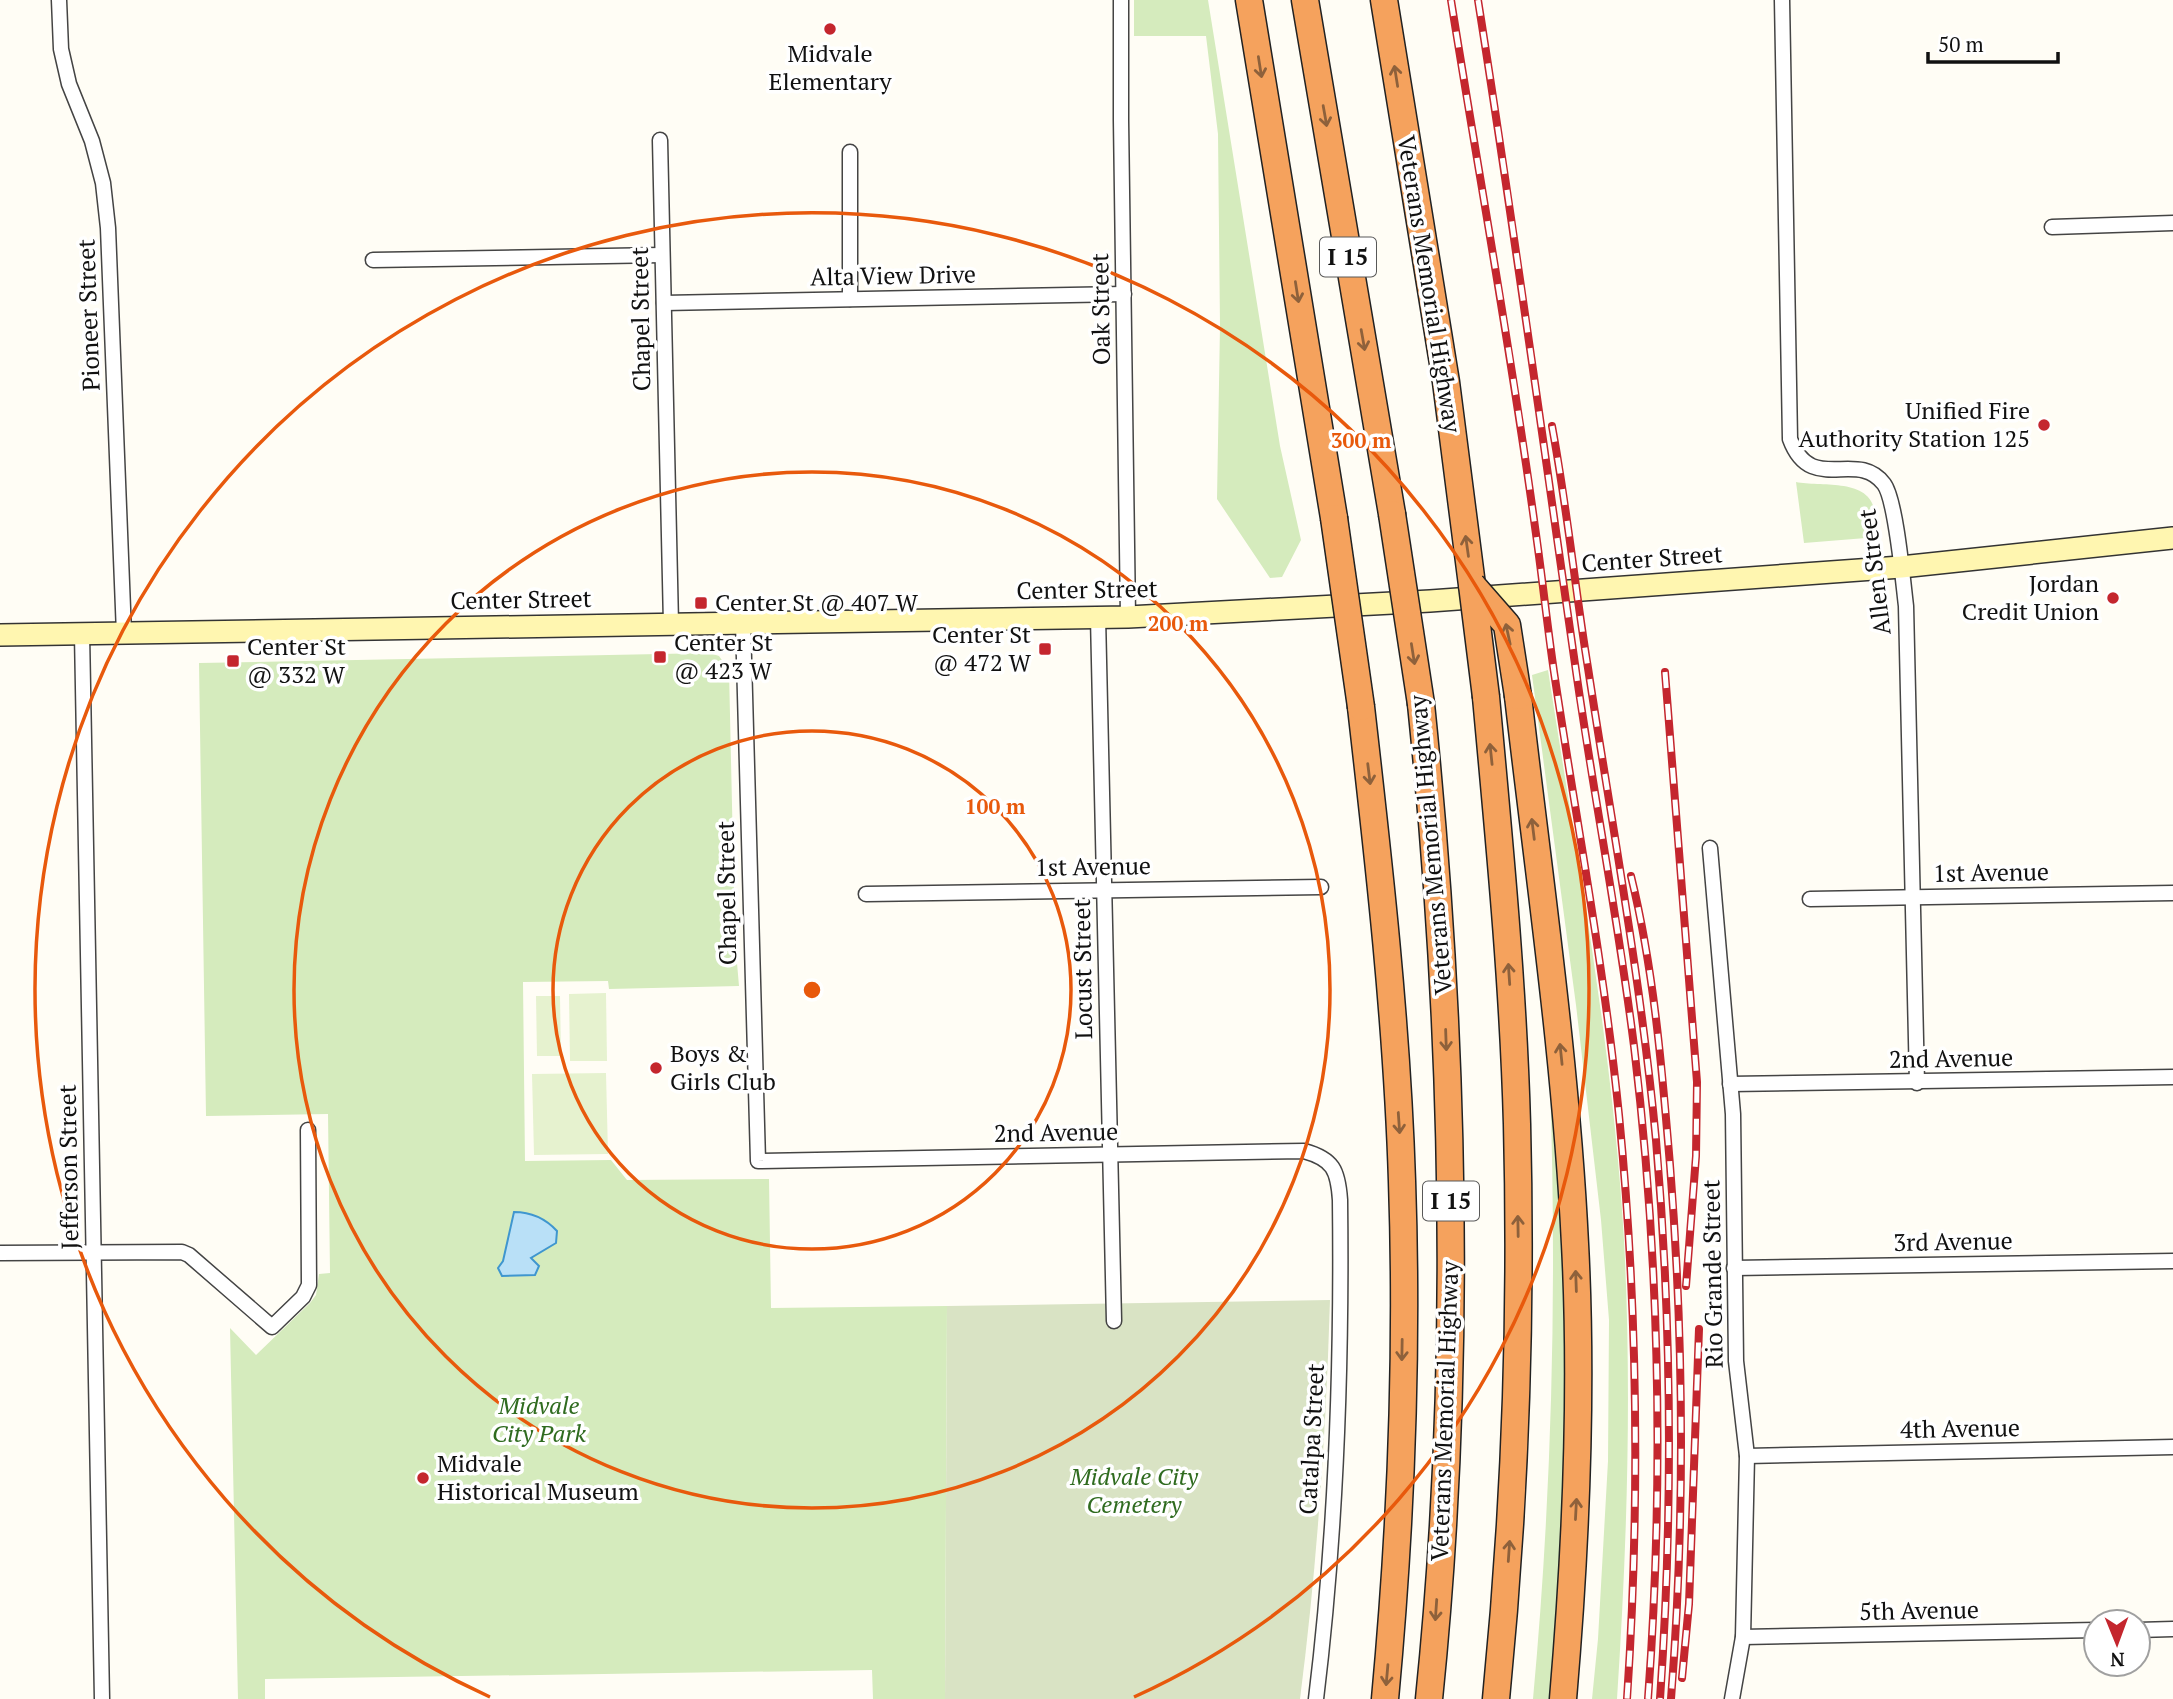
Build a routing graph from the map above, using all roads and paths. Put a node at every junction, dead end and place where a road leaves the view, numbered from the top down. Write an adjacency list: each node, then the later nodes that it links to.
1 (59, 0): 24 (street, Pioneer Street)
2 (1121, 0): 13 (street, Oak Street)
3 (1249, 0): 54 (highway, one-way to 54, bridge)
4 (1305, 0): 55 (highway, Veterans Memorial Highway / I 15, one-way to 55, bridge)
5 (1384, 0): 18 (highway, Veterans Memorial Highway, one-way to 5)
6 (1782, 0): 17 (street, Allen Street)
7 (660, 139): 11 (street, Chapel Street)
8 (850, 152): 14 (street)
9 (2173, 223): 10 (street)
10 (2052, 227)
11 (662, 255): 12 (street); 15 (street, Chapel Street)
12 (373, 260)
13 (1124, 294): 14 (street, Alta View Drive); 20 (street, Oak Street)
14 (850, 299): 15 (street, Alta View Drive)
15 (664, 303): 22 (street, Chapel Street)
16 (2173, 538): 17 (main road, Center Street)
17 (1901, 567): 20 (main road, Center Street); 31 (street, Allen Street)
18 (1472, 585): 47 (highway, one-way to 18, bridge); 56 (highway, Veterans Memorial Highway, one-way to 18, bridge)
19 (1098, 617): 20 (main road, Center Street); 21 (main road, Center Street); 28 (street, Locust Street)
20 (1128, 617)
21 (743, 623): 22 (main road, Center Street); 38 (street, Chapel Street)
22 (671, 624): 24 (main road, Center Street)
23 (82, 634): 24 (main road, Center Street); 25 (main road, Center Street); 40 (street, Jefferson Street)
24 (124, 634)
25 (0, 635)
26 (1710, 848): 35 (street, Rio Grande Street)
27 (1321, 887): 28 (street, 1st Avenue)
28 (1104, 890): 30 (street, 1st Avenue); 37 (street, Locust Street)
29 (2173, 893): 31 (street, 1st Avenue)
30 (866, 894)
31 (1913, 897): 32 (street, 1st Avenue); 34 (street, Allen Street)
32 (1810, 899)
33 (2173, 1077): 34 (street, 2nd Avenue)
34 (1917, 1083): 35 (street, 2nd Avenue)
35 (1730, 1084): 43 (street, Rio Grande Street)
36 (308, 1130): 40 (street)
37 (1111, 1155): 38 (street, 2nd Avenue); 39 (street, 2nd Avenue); 44 (street, Locust Street)
38 (758, 1161)
39 (1339, 1181): 53 (street, Catalpa Street)
40 (94, 1251): 41 (street); 52 (street, Jefferson Street)
41 (0, 1253)
42 (2173, 1261): 43 (street, 3rd Avenue)
43 (1734, 1268): 46 (street, Rio Grande Street)
44 (1114, 1321)
45 (2173, 1447): 46 (street, 4th Avenue)
46 (1747, 1456): 51 (street, Rio Grande Street)
47 (1574, 1549): 57 (highway); 58 (highway)
48 (2173, 1629): 50 (street)
49 (2082, 1630): 51 (street, 5th Avenue)
50 (2152, 1630)
51 (1743, 1637): 59 (street, Rio Grande Street)
52 (102, 1699)
53 (1315, 1699)
54 (1385, 1699)
55 (1429, 1699)
56 (1496, 1699)
57 (1563, 1699)
58 (1573, 1699)
59 (1732, 1699)

